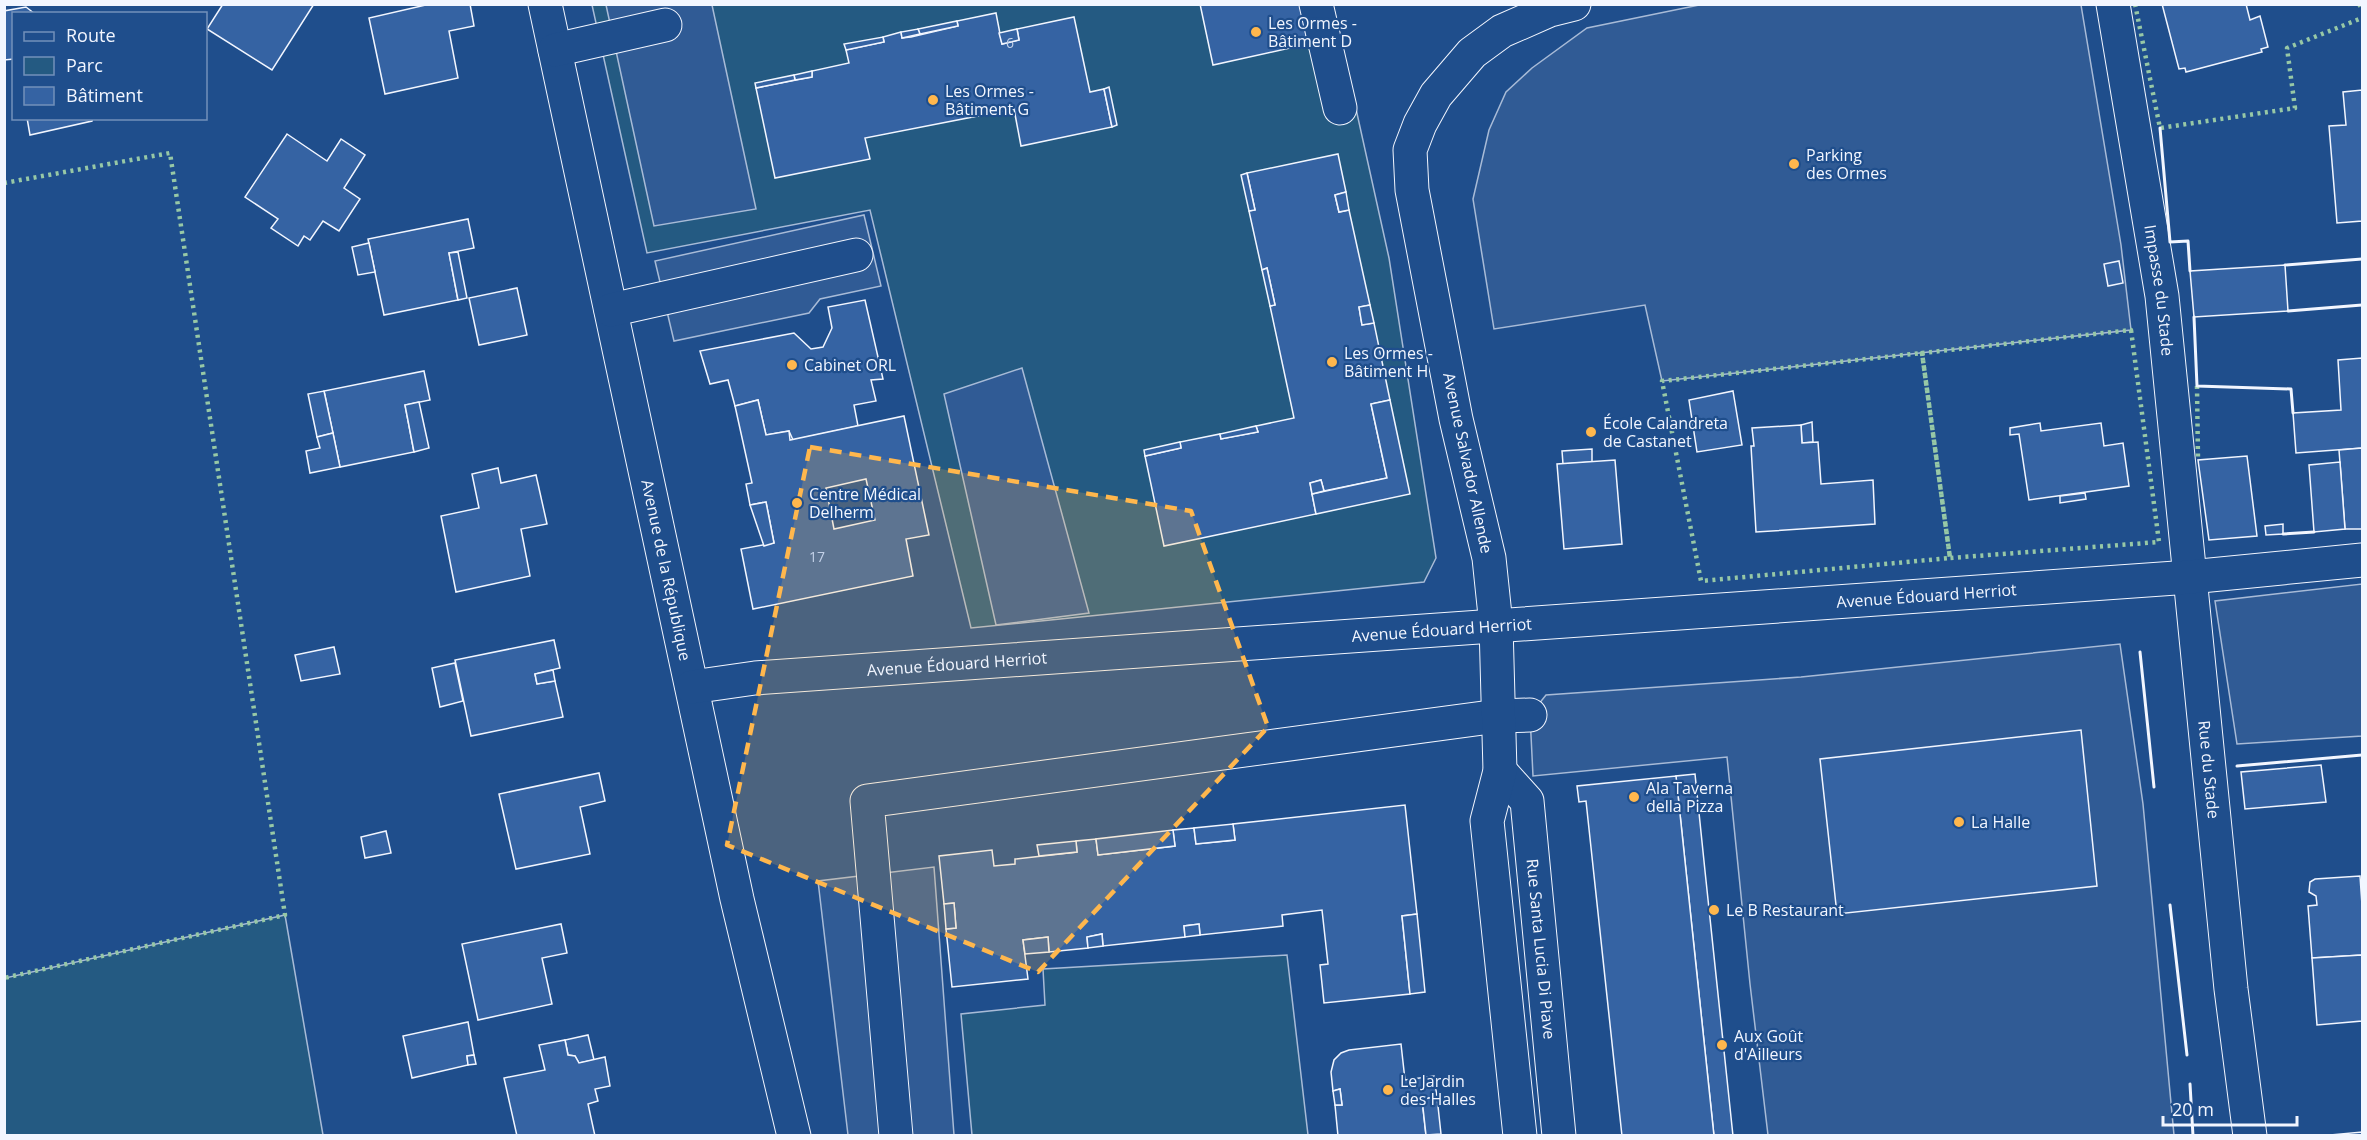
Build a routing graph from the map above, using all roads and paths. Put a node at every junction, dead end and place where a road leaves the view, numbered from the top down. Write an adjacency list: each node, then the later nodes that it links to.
1 (545, 4): 6 (street, Avenue de la République)
2 (1316, 4): 7 (street)
3 (2113, 4): 11 (street, Impasse du Stade)
4 (1562, 7): 12 (street, Avenue Salvador Allende)
5 (665, 25): 6 (street)
6 (555, 50): 9 (street, Avenue de la République)
7 (1340, 108)
8 (856, 255): 9 (street)
9 (611, 310): 13 (street, Avenue de la République)
10 (2362, 560): 11 (street)
11 (2190, 577): 12 (street, Avenue Édouard Herriot); 21 (street, Rue du Stade)
12 (1496, 625): 13 (street, Avenue Édouard Herriot); 15 (street)
13 (692, 687): 17 (street, Avenue de la République)
14 (1530, 715): 15 (street)
15 (1498, 716): 16 (street); 18 (street)
16 (1500, 771): 19 (street); 20 (street, Rue Santa Lucia Di Piave)
17 (794, 1136)
18 (896, 1136)
19 (1520, 1136)
20 (1559, 1136)
21 (2250, 1136)

